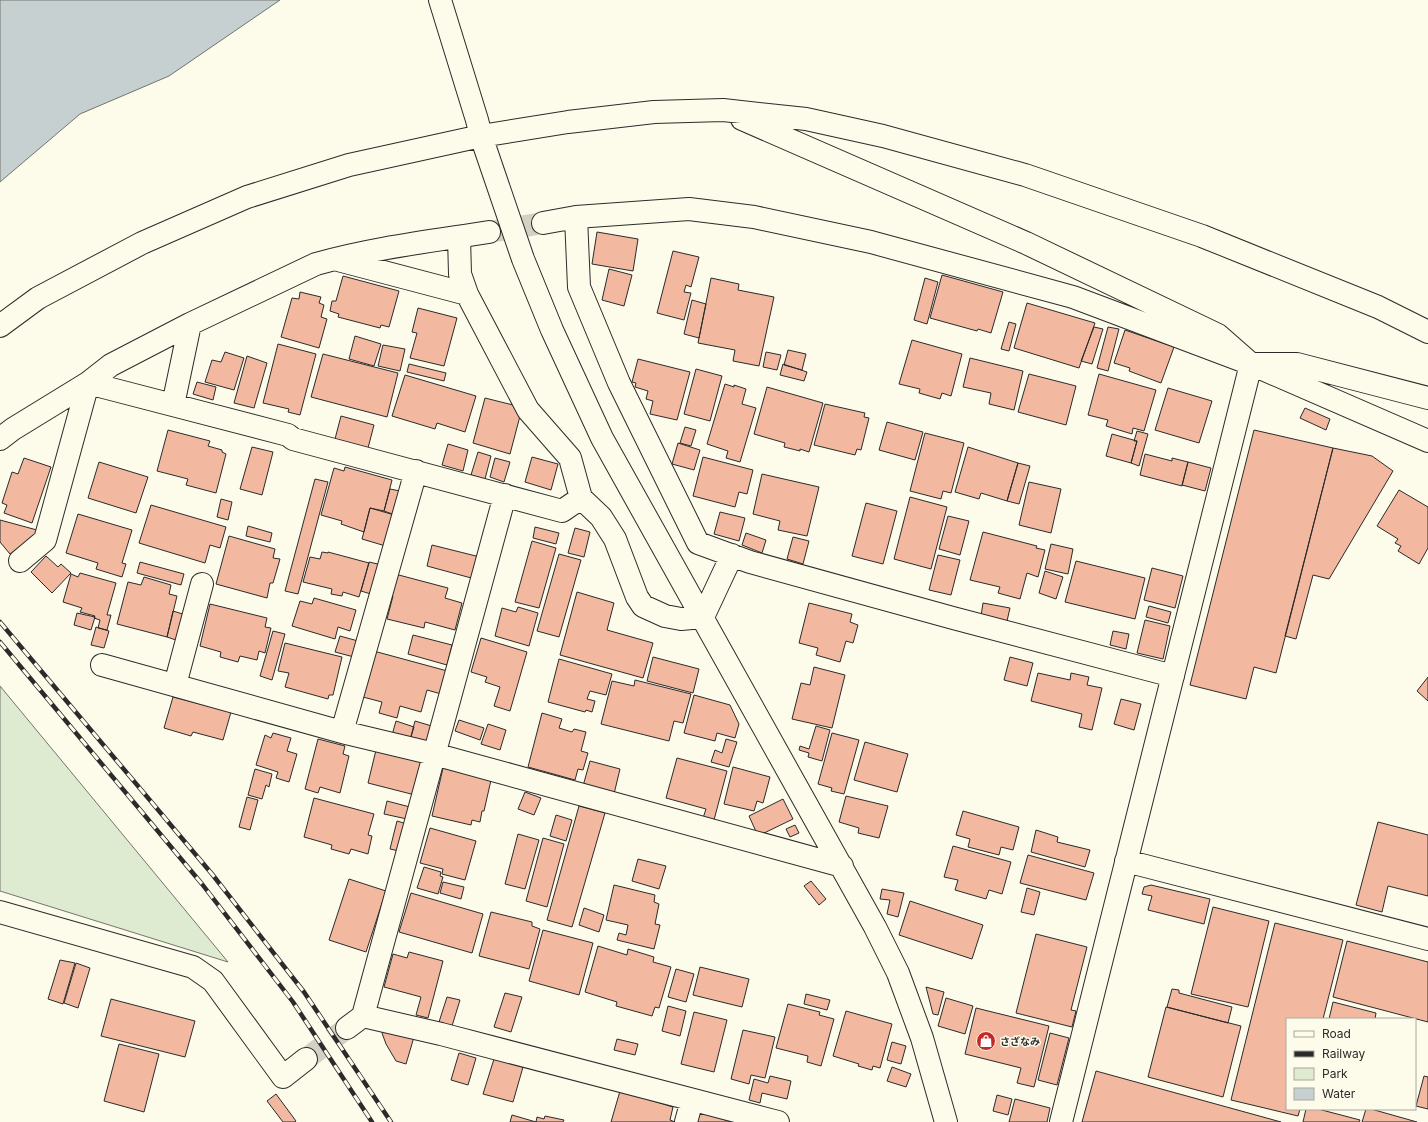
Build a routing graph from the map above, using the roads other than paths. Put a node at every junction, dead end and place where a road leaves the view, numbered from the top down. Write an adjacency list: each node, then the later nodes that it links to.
1 (440, 0): 3 (street)
2 (723, 110): 3 (street); 12 (street); 13 (street)
3 (479, 128): 11 (street); 25 (street)
4 (576, 217): 5 (street); 13 (street); 22 (street)
5 (543, 223)
6 (489, 232): 7 (street)
7 (458, 237): 8 (street); 9 (street)
8 (334, 259): 9 (street); 10 (street)
9 (467, 294): 21 (street)
10 (190, 324): 14 (street); 16 (street)
11 (0, 326)
12 (1428, 332)
13 (1250, 364): 15 (street); 18 (street); 27 (street)
14 (88, 383): 16 (street); 17 (street); 23 (street)
15 (1428, 398)
16 (173, 405): 19 (street)
17 (0, 439)
18 (1428, 441)
19 (416, 471): 20 (street); 29 (street)
20 (505, 495): 21 (street); 30 (street)
21 (581, 498): 25 (street)
22 (732, 556): 25 (street); 27 (street)
23 (20, 561)
24 (202, 584): 28 (street)
25 (703, 617): 32 (street)
26 (102, 665): 28 (street)
27 (1173, 676): 31 (street)
28 (175, 685): 29 (street)
29 (342, 732): 30 (street)
30 (434, 754): 32 (street); 36 (street)
31 (1126, 861): 34 (street); 40 (street)
32 (842, 866): 39 (street)
33 (0, 912): 35 (street)
34 (1428, 939)
35 (306, 1059)
36 (692, 1100): 37 (street); 38 (street)
37 (686, 1122)
38 (778, 1122)
39 (946, 1122)
40 (1062, 1122)

